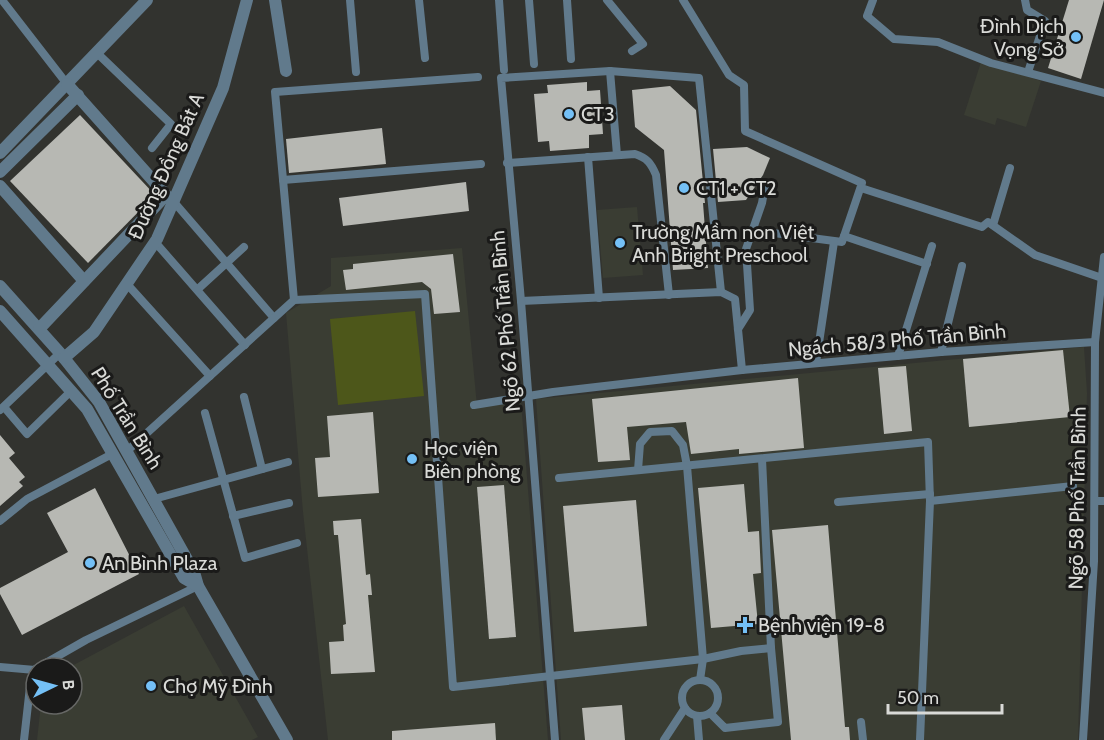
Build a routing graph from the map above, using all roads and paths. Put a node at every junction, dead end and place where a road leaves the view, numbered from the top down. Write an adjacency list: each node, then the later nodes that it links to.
1 (2, 0): 25 (lane)
2 (147, 0): 15 (street)
3 (247, 0): 40 (street, Đường Đồng Bát A)
4 (275, 0): 20 (street)
5 (350, 0): 21 (lane)
6 (419, 0): 16 (lane)
7 (499, 0): 23 (lane, Ngõ 62 Phố Trần Bình)
8 (529, 0): 18 (lane)
9 (567, 0): 17 (lane)
10 (607, 0): 14 (lane)
11 (683, 0): 39 (lane)
12 (873, 0): 22 (lane)
13 (1025, 0): 22 (lane)
14 (632, 51)
15 (97, 53): 25 (street); 28 (lane)
16 (425, 58)
17 (571, 59)
18 (534, 64)
19 (610, 70): 23 (lane); 30 (lane); 57 (lane)
20 (286, 71)
21 (356, 72)
22 (1029, 72): 26 (lane)
23 (502, 74): 32 (lane, Ngõ 62 Phố Trần Bình)
24 (478, 77): 36 (lane)
25 (67, 84): 27 (street); 29 (street)
26 (1104, 93)
27 (78, 95): 35 (street); 53 (street)
28 (152, 148)
29 (0, 153)
30 (617, 155): 31 (lane); 58 (lane)
31 (588, 157): 32 (lane); 59 (lane)
32 (507, 163): 61 (lane, Ngõ 62 Phố Trần Bình)
33 (481, 164): 36 (lane)
34 (1010, 168): 41 (lane)
35 (0, 172)
36 (283, 180): 60 (lane)
37 (0, 186): 53 (street)
38 (765, 186): 42 (lane)
39 (861, 188): 41 (lane); 43 (lane)
40 (174, 202): 44 (street, Đường Đồng Bát A); 49 (lane)
41 (993, 225): 52 (lane)
42 (751, 230): 45 (lane); 65 (lane)
43 (844, 236): 45 (lane); 50 (lane)
44 (155, 242): 54 (street, Đường Đồng Bát A); 56 (lane)
45 (834, 242): 71 (lane)
46 (932, 246): 50 (lane)
47 (244, 247): 49 (lane)
48 (1104, 256): 52 (lane, Ngõ 58 Phố Trần Bình)
49 (226, 264): 56 (lane); 63 (lane)
50 (927, 264): 70 (lane)
51 (962, 266): 68 (lane)
52 (1102, 278): 66 (lane, Ngõ 58 Phố Trần Bình)
53 (84, 281): 64 (street)
54 (127, 284): 69 (street, Đường Đồng Bát A); 74 (lane)
55 (0, 286): 64 (street, Phố Trần Bình)
56 (198, 289): 67 (lane)
57 (721, 292): 58 (lane); 65 (lane)
58 (669, 294): 59 (lane)
59 (599, 298): 61 (lane)
60 (294, 300): 63 (lane); 107 (lane)
61 (521, 301): 76 (lane, Ngõ 62 Phố Trần Bình)
62 (0, 310): 72 (street, Phố Trần Bình)
63 (274, 318): 67 (lane)
64 (39, 329): 69 (street, Phố Trần Bình)
65 (738, 330): 73 (lane)
66 (1095, 342): 68 (lane, Ngách 58/3 Phố Trần Bình); 94 (lane, Ngõ 58 Phố Trần Bình)
67 (245, 345): 74 (lane)
68 (941, 352): 70 (lane, Ngách 58/3 Phố Trần Bình)
69 (62, 355): 72 (lane); 81 (street, Phố Trần Bình)
70 (898, 356): 71 (lane, Ngách 58/3 Phố Trần Bình)
71 (816, 363): 73 (lane, Ngách 58/3 Phố Trần Bình)
72 (49, 364): 75 (street, Phố Trần Bình); 79 (lane)
73 (742, 370): 76 (lane, Ngách 58/3 Phố Trần Bình)
74 (210, 376): 81 (lane)
75 (71, 391): 79 (lane); 82 (street, Phố Trần Bình)
76 (528, 396): 78 (lane, Ngách 58/3 Phố Trần Bình); 107 (lane, Ngõ 62 Phố Trần Bình)
77 (244, 397): 86 (lane)
78 (474, 405)
79 (2, 409)
80 (205, 413): 89 (lane)
81 (127, 451): 92 (street, Phố Trần Bình)
82 (114, 453): 97 (lane); 101 (street, Phố Trần Bình)
83 (762, 459): 85 (lane); 91 (lane); 102 (lane)
84 (288, 462): 86 (lane)
85 (687, 466): 87 (lane); 87 (lane); 104 (lane)
86 (262, 469): 89 (lane)
87 (638, 470): 88 (lane)
88 (559, 478)
89 (222, 480): 92 (lane); 96 (lane)
90 (1073, 486): 91 (lane)
91 (930, 498): 93 (lane); 120 (lane)
92 (154, 499): 101 (street, Phố Trần Bình)
93 (838, 501)
94 (1099, 501): 99 (lane, Ngõ 58 Phố Trần Bình)
95 (289, 503): 96 (lane)
96 (233, 516): 98 (lane)
97 (0, 521)
98 (297, 543)
99 (1094, 561): 100 (lane); 121 (lane, Ngõ 58 Phố Trần Bình)
100 (1104, 561)
101 (198, 586): 103 (lane); 115 (street, Phố Trần Bình)
102 (771, 648): 104 (lane); 110 (lane)
103 (58, 656)
104 (703, 659): 107 (lane); 108 (lane)
105 (0, 667): 106 (lane)
106 (24, 668)
107 (550, 677): 116 (lane, Ngõ 62 Phố Trần Bình)
108 (700, 680): 109 (lane); 110 (lane)
109 (685, 708): 112 (lane); 117 (lane)
110 (710, 713): 112 (lane)
111 (27, 716): 114 (lane)
112 (697, 716): 118 (lane)
113 (861, 722): 119 (lane)
114 (24, 740)
115 (287, 740)
116 (555, 740)
117 (664, 740)
118 (699, 740)
119 (863, 740)
120 (920, 740)
121 (1083, 740)

